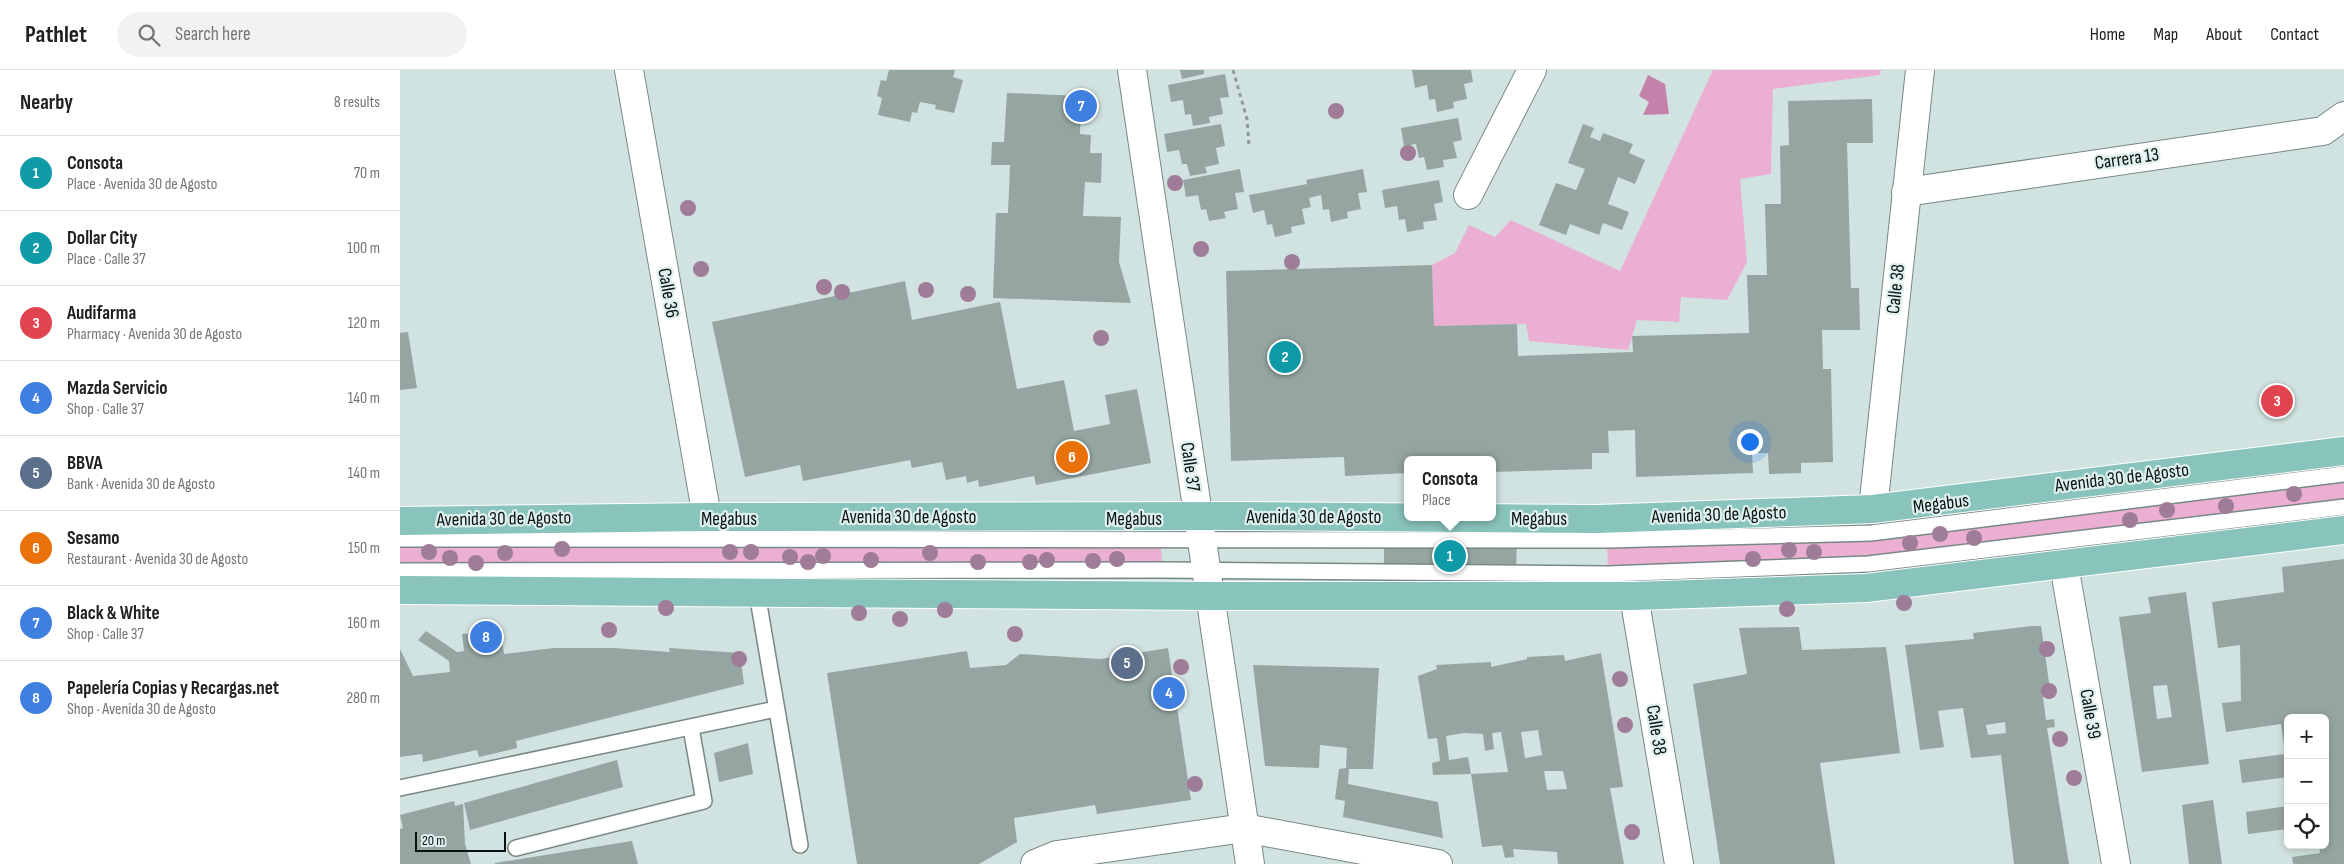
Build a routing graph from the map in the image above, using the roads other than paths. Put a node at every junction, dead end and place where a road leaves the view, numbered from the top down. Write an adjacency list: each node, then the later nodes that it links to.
1 (629, 70): 12 (street, Calle 36)
2 (1132, 70): 14 (street, Calle 37)
3 (1532, 70): 7 (street)
4 (1920, 70): 6 (street, Calle 38)
5 (2344, 116): 6 (street, Carrera 13)
6 (1906, 192): 11 (street, Calle 38)
7 (1468, 195)
8 (2344, 451): 11 (main road, Avenida 30 de Agosto)
9 (2344, 474): 14 (lane, Megabus)
10 (2344, 507): 19 (lane)
11 (1873, 509): 14 (main road, Avenida 30 de Agosto)
12 (707, 517): 13 (main road, Avenida 30 de Agosto); 14 (main road, Avenida 30 de Agosto)
13 (400, 521)
14 (1200, 528): 16 (lane, Megabus); 19 (street, Calle 37)
15 (2344, 530): 17 (main road)
16 (400, 539)
17 (2064, 564): 22 (main road); 33 (street, Calle 39)
18 (400, 571): 19 (lane)
19 (1209, 583): 21 (main road); 22 (main road); 26 (street, Calle 37)
20 (400, 590): 21 (main road)
21 (757, 593): 23 (lane)
22 (1634, 596): 32 (street, Calle 38)
23 (776, 709): 24 (lane); 27 (lane)
24 (691, 728): 25 (lane); 28 (lane)
25 (400, 788)
26 (1244, 828): 29 (street); 30 (street, Calle 37); 31 (street)
27 (800, 845)
28 (516, 848)
29 (1035, 864)
30 (1250, 864)
31 (1438, 864)
32 (1678, 864)
33 (2116, 864)

